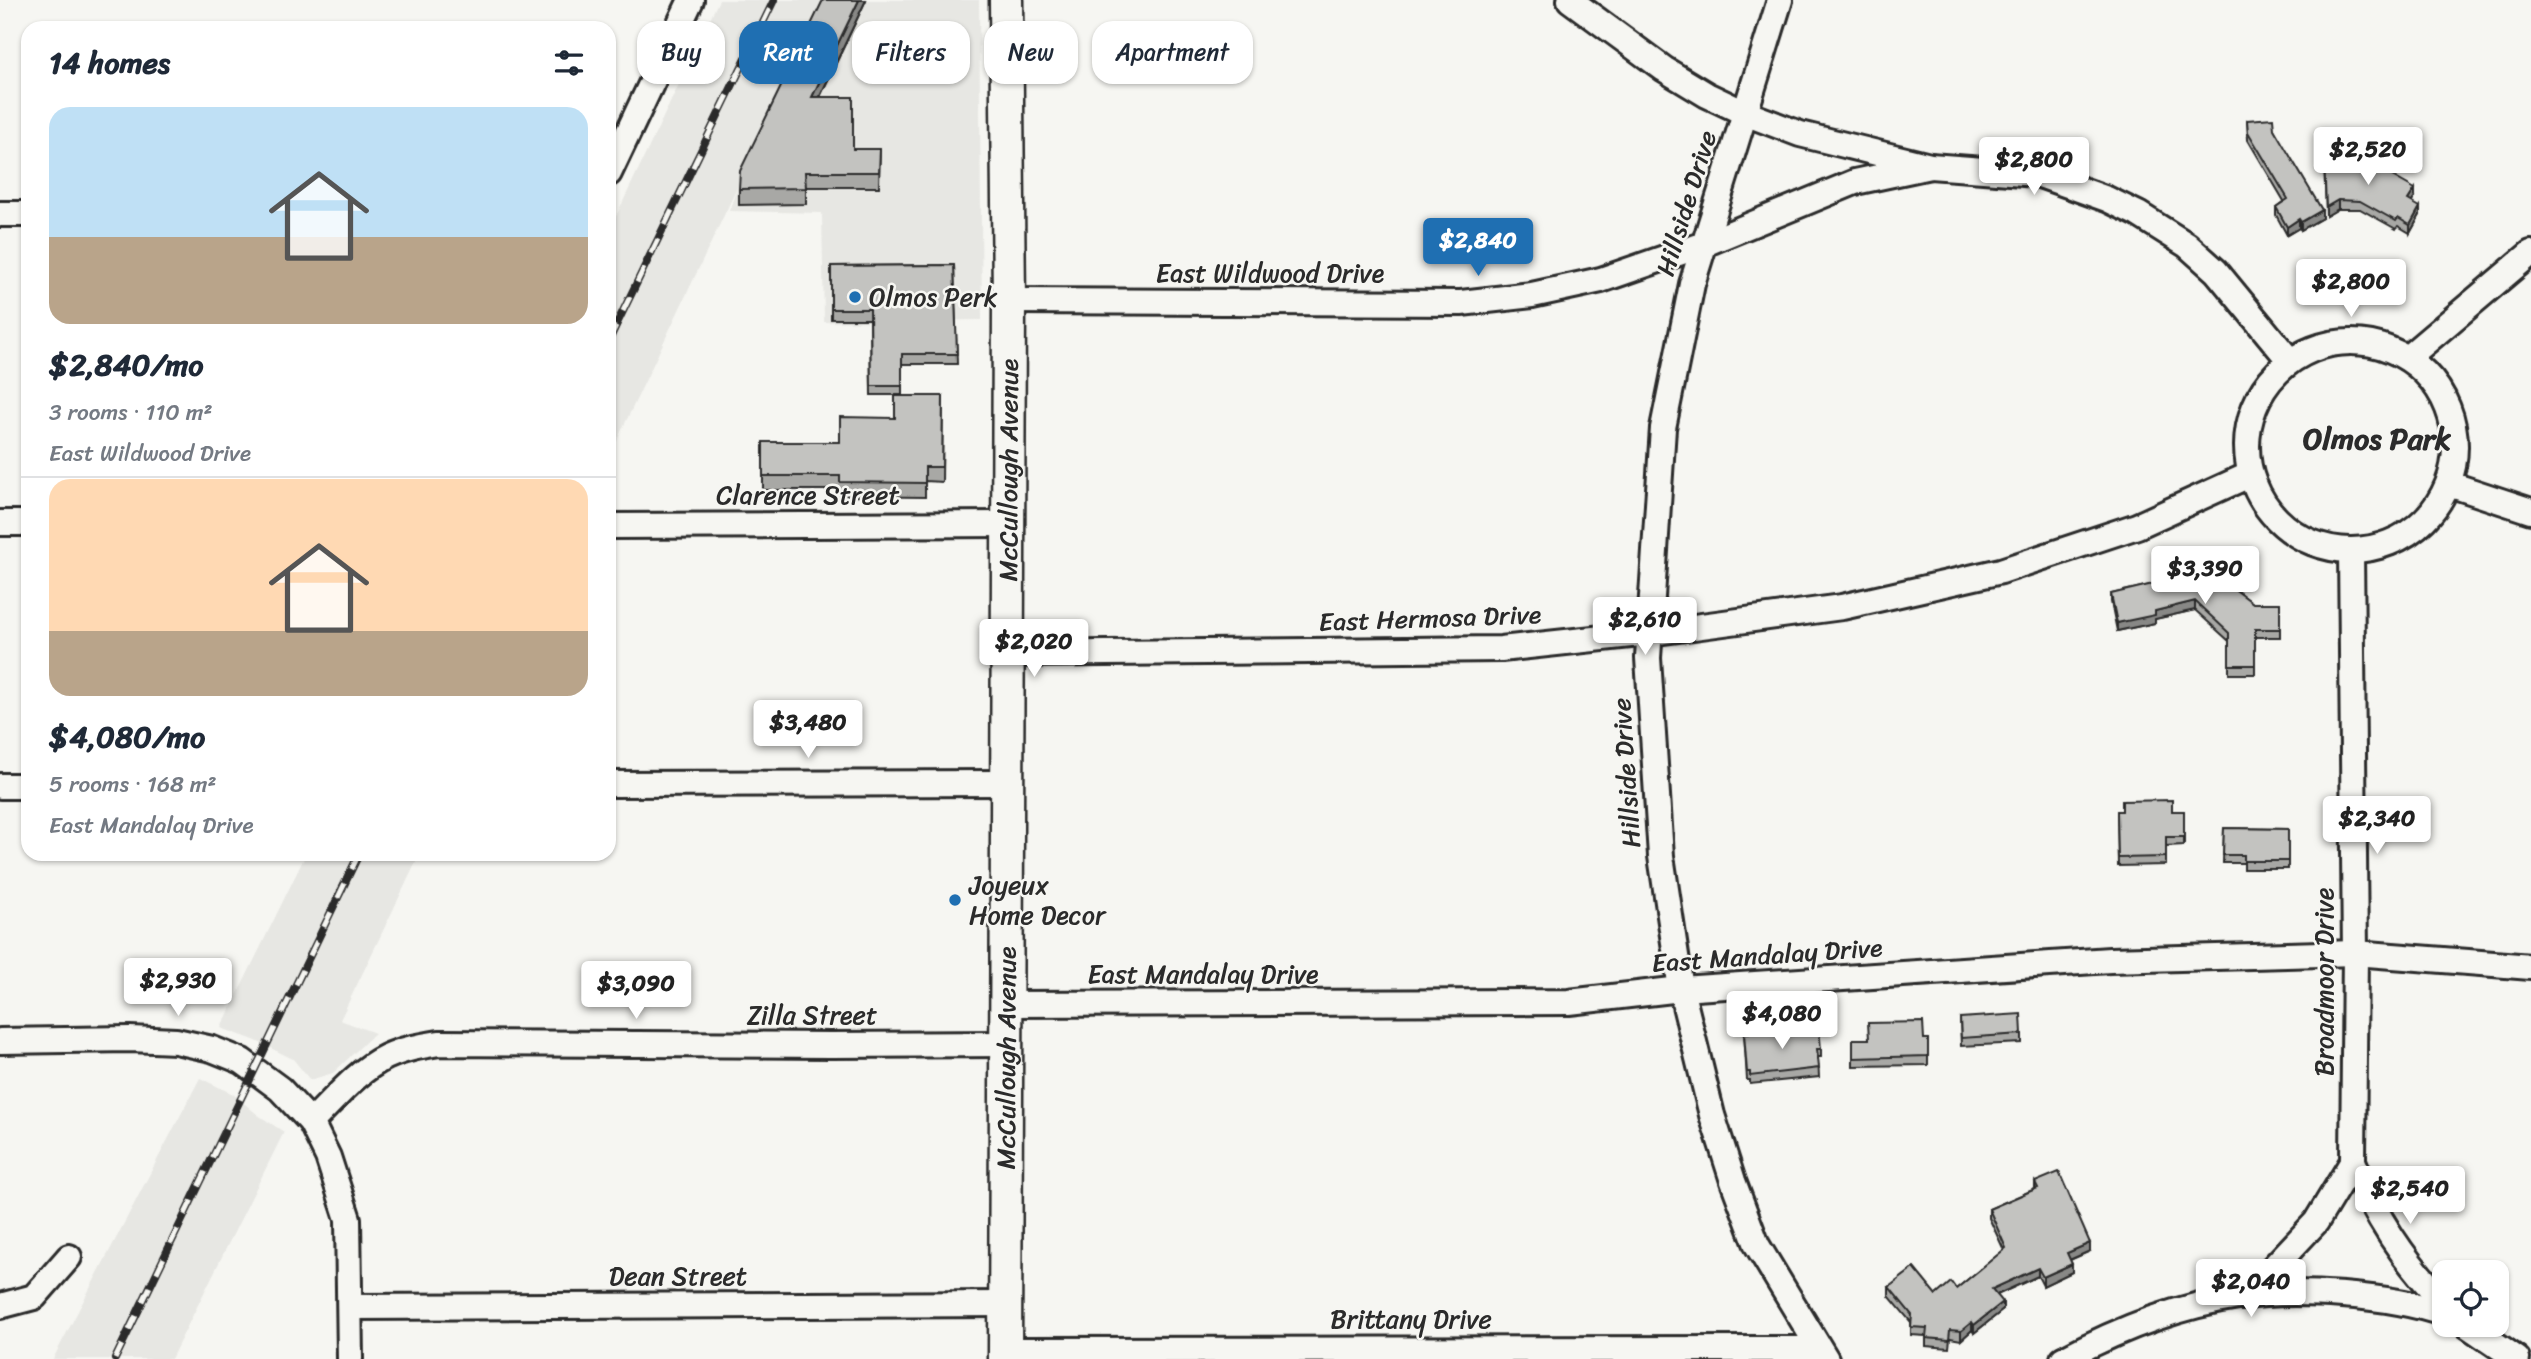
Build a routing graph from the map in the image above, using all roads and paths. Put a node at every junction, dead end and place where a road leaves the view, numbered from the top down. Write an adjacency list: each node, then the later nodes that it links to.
1 (691, 0): 6 (street)
2 (1006, 0): 12 (main road, McCullough Avenue)
3 (1570, 0): 5 (street, East Wildwood Drive)
4 (1780, 0): 5 (street, Hillside Drive)
5 (1745, 113): 7 (street, East Wildwood Drive); 10 (street, Hillside Drive)
6 (616, 158)
7 (1930, 166): 10 (street, East Wildwood Drive); 14 (street, East Wildwood Drive)
8 (0, 214): 9 (street)
9 (21, 214)
10 (1702, 245): 12 (street, East Wildwood Drive); 23 (street, Hillside Drive)
11 (2531, 253): 13 (street)
12 (1009, 302): 20 (main road, McCullough Avenue)
13 (2406, 358): 14 (street); 16 (street)
14 (2290, 360): 15 (street)
15 (2249, 475): 22 (street); 23 (street, East Hermosa Drive)
16 (2449, 484): 17 (street); 22 (street)
17 (2531, 511)
18 (0, 523): 19 (street)
19 (21, 523)
20 (1008, 524): 21 (street, Clarence Street); 24 (main road, McCullough Avenue)
21 (616, 526)
22 (2351, 551): 29 (street, Broadmoor Drive)
23 (1649, 633): 24 (street, East Hermosa Drive); 31 (street, Hillside Drive)
24 (1008, 654): 25 (main road, McCullough Avenue)
25 (1007, 783): 26 (street); 32 (main road, McCullough Avenue)
26 (616, 784)
27 (0, 786): 28 (street)
28 (21, 786)
29 (2355, 954): 30 (street, East Mandalay Drive); 31 (street, East Mandalay Drive); 36 (street, Broadmoor Drive)
30 (2531, 967)
31 (1681, 989): 32 (street, East Mandalay Drive); 46 (street, Hillside Drive)
32 (1006, 1004): 34 (main road, McCullough Avenue)
33 (0, 1041): 35 (street)
34 (1006, 1044): 35 (street, Zilla Street); 40 (main road, McCullough Avenue)
35 (311, 1122): 42 (street)
36 (2353, 1161): 38 (street, Broadmoor Drive); 39 (street)
37 (69, 1257): 41 (street)
38 (2432, 1290)
39 (2240, 1297): 43 (street); 48 (street)
40 (1005, 1304): 42 (street, Dean Street); 45 (main road, McCullough Avenue)
41 (0, 1306)
42 (350, 1307): 47 (street)
43 (2432, 1311)
44 (2485, 1337): 49 (street)
45 (1005, 1354): 46 (street, Brittany Drive)
46 (1822, 1354)
47 (350, 1359)
48 (2063, 1359)
49 (2517, 1359)

